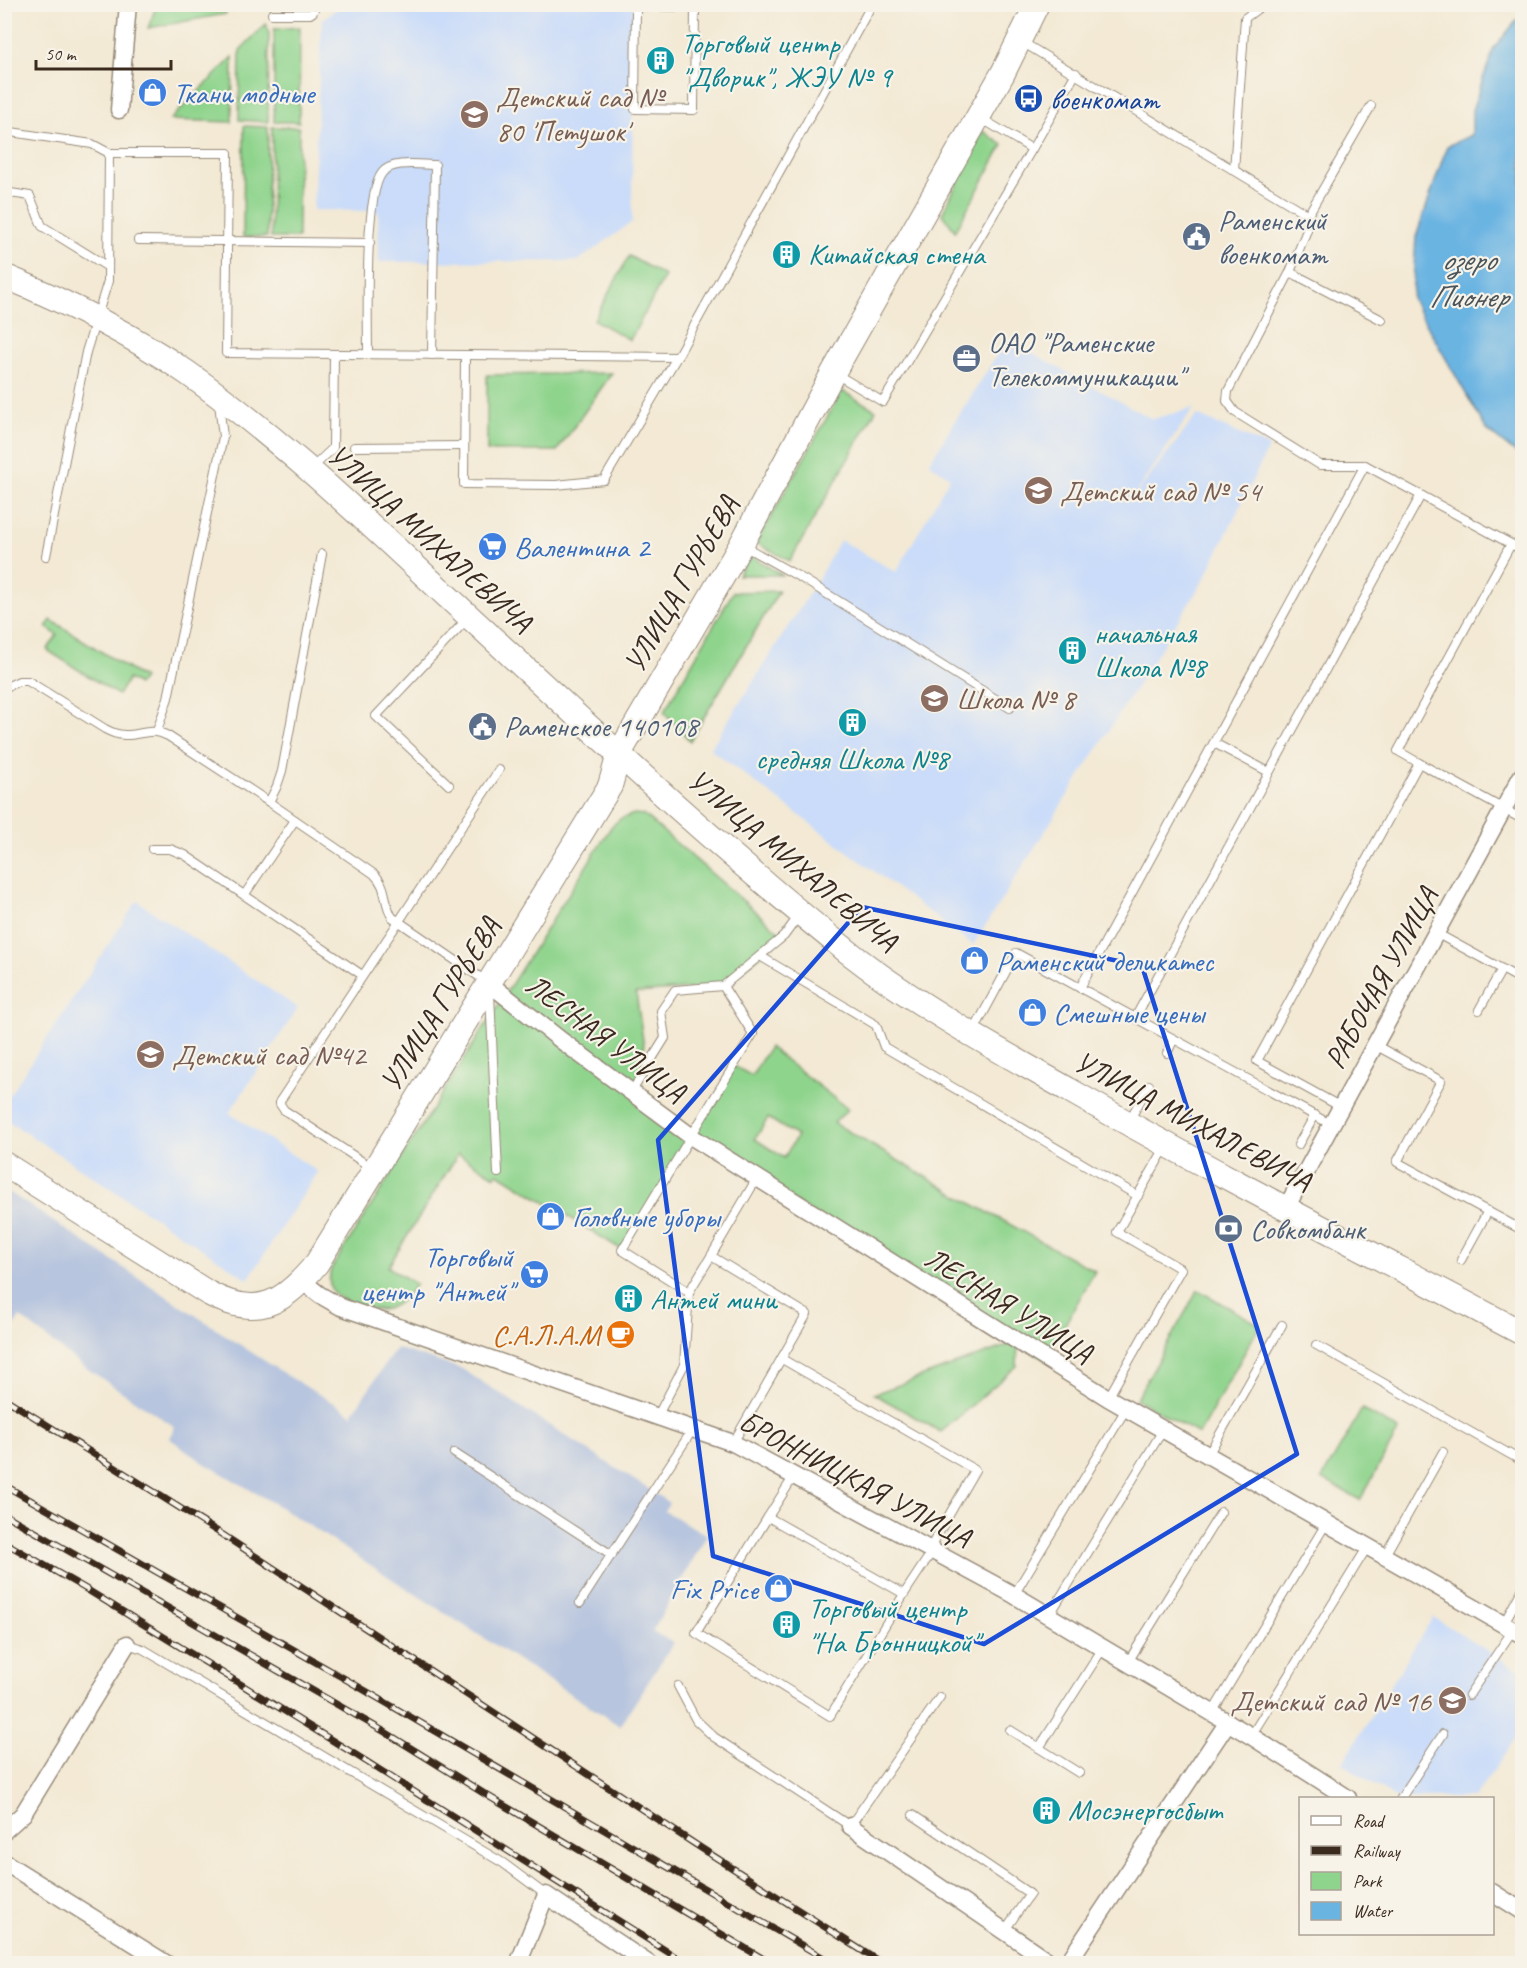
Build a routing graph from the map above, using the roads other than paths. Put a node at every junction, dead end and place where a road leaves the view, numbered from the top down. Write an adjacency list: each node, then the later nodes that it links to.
1 (128, 4): 11 (street)
2 (316, 4): 7 (lane)
3 (872, 4): 31 (lane)
4 (1036, 4): 8 (main road, УЛИЦА ГУРЬЕВА)
5 (1264, 4): 16 (lane)
6 (687, 6): 6 (lane)
7 (272, 14)
8 (1019, 40): 9 (lane); 12 (main road, УЛИЦА ГУРЬЕВА)
9 (1076, 73): 14 (lane); 16 (lane)
10 (1371, 106): 18 (lane)
11 (119, 110)
12 (978, 117): 14 (lane); 32 (main road, УЛИЦА ГУРЬЕВА)
13 (4, 130): 15 (lane)
14 (1032, 149): 32 (lane)
15 (109, 153): 20 (lane); 22 (lane)
16 (1234, 170): 18 (lane)
17 (4, 192): 22 (lane)
18 (1308, 215): 23 (lane)
19 (138, 240): 20 (lane)
20 (228, 241): 21 (lane); 27 (lane)
21 (370, 243): 28 (lane); 29 (lane)
22 (108, 267): 25 (lane)
23 (1290, 272): 26 (lane); 36 (lane)
24 (4, 276): 25 (main road, УЛИЦА МИХАЛЕВИЧА)
25 (95, 318): 33 (main road, УЛИЦА МИХАЛЕВИЧА); 43 (lane)
26 (1382, 320)
27 (334, 354): 28 (lane); 37 (lane)
28 (368, 354): 29 (lane)
29 (432, 355): 30 (lane)
30 (465, 355): 31 (lane); 34 (lane)
31 (677, 357): 34 (lane)
32 (833, 373): 40 (main road, УЛИЦА ГУРЬЕВА)
33 (219, 397): 37 (main road, УЛИЦА МИХАЛЕВИЧА); 47 (lane)
34 (464, 446): 35 (lane)
35 (354, 447)
36 (1365, 465): 38 (lane); 48 (lane)
37 (310, 470): 44 (main road, УЛИЦА МИХАЛЕВИЧА)
38 (1421, 495): 39 (lane); 52 (lane)
39 (1511, 544): 41 (lane); 50 (lane)
40 (741, 545): 46 (lane); 49 (main road, УЛИЦА ГУРЬЕВА)
41 (1522, 550)
42 (322, 554): 55 (lane)
43 (46, 556)
44 (469, 617): 49 (main road, УЛИЦА МИХАЛЕВИЧА); 54 (lane)
45 (4, 688): 47 (lane)
46 (1010, 708)
47 (157, 731): 55 (lane)
48 (1214, 743): 52 (lane); 70 (lane)
49 (619, 754): 61 (main road, УЛИЦА МИХАЛЕВИЧА); 68 (main road, УЛИЦА ГУРЬЕВА)
50 (1419, 763): 56 (lane); 79 (lane)
51 (499, 770): 62 (lane)
52 (1269, 772): 72 (lane)
53 (1522, 775): 56 (street, РАБОЧАЯ УЛИЦА)
54 (449, 785)
55 (269, 802): 58 (lane)
56 (1504, 809): 57 (lane); 63 (street, РАБОЧАЯ УЛИЦА)
57 (1522, 819)
58 (295, 820): 60 (lane); 62 (lane)
59 (152, 849): 60 (lane)
60 (244, 894): 66 (lane)
61 (801, 913): 64 (lane); 73 (main road, УЛИЦА МИХАЛЕВИЧА)
62 (397, 922): 66 (lane); 68 (lane)
63 (1436, 933): 65 (lane); 75 (street, РАБОЧАЯ УЛИЦА)
64 (760, 956): 69 (lane); 90 (lane)
65 (1502, 969): 67 (lane); 71 (lane)
66 (362, 975): 87 (lane)
67 (1522, 980)
68 (490, 984): 78 (street, ЛЕСНАЯ УЛИЦА); 87 (main road, УЛИЦА ГУРЬЕВА); 88 (lane)
69 (723, 986): 78 (lane); 83 (lane)
70 (1080, 988): 72 (lane); 73 (lane)
71 (1479, 1010)
72 (1135, 1018): 74 (lane)
73 (972, 1034): 81 (main road, УЛИЦА МИХАЛЕВИЧА)
74 (1174, 1039): 76 (lane); 80 (lane)
75 (1375, 1045): 79 (street, РАБОЧАЯ УЛИЦА); 92 (lane)
76 (1167, 1053)
77 (1149, 1085): 81 (lane)
78 (632, 1091): 83 (street, ЛЕСНАЯ УЛИЦА)
79 (1341, 1107): 82 (street, РАБОЧАЯ УЛИЦА)
80 (1315, 1115): 82 (lane); 85 (lane)
81 (1128, 1124): 84 (main road, УЛИЦА МИХАЛЕВИЧА)
82 (1332, 1125): 91 (street, РАБОЧАЯ УЛИЦА)
83 (692, 1137): 89 (street, ЛЕСНАЯ УЛИЦА); 97 (lane)
84 (1167, 1145): 90 (lane); 91 (main road, УЛИЦА МИХАЛЕВИЧА)
85 (1298, 1145)
86 (4, 1164): 96 (main road, УЛИЦА ГУРЬЕВА)
87 (374, 1170): 96 (main road, УЛИЦА ГУРЬЕВА)
88 (498, 1173)
89 (757, 1178): 94 (lane); 102 (street, ЛЕСНАЯ УЛИЦА)
90 (1138, 1196): 102 (lane)
91 (1286, 1208): 99 (main road, УЛИЦА МИХАЛЕВИЧА)
92 (1488, 1211): 93 (lane); 95 (lane)
93 (1522, 1230)
94 (711, 1256): 97 (lane); 101 (lane)
95 (1461, 1260)
96 (302, 1281): 104 (street, БРОННИЦКАЯ УЛИЦА)
97 (689, 1292): 104 (lane)
98 (1282, 1325): 110 (lane)
99 (1522, 1333)
100 (1316, 1345): 111 (lane)
101 (782, 1359): 107 (lane); 117 (lane)
102 (1108, 1398): 103 (street, ЛЕСНАЯ УЛИЦА)
103 (1126, 1409): 106 (street, ЛЕСНАЯ УЛИЦА); 122 (lane)
104 (657, 1417): 105 (street, БРОННИЦКАЯ УЛИЦА)
105 (693, 1429): 107 (street, БРОННИЦКАЯ УЛИЦА); 118 (lane)
106 (1163, 1430): 110 (street, ЛЕСНАЯ УЛИЦА); 124 (lane)
107 (733, 1443): 112 (street, БРОННИЦКАЯ УЛИЦА)
108 (1443, 1452): 119 (lane)
109 (454, 1453): 118 (lane)
110 (1208, 1455): 115 (street, ЛЕСНАЯ УЛИЦА)
111 (1522, 1461)
112 (794, 1476): 114 (lane); 117 (street, БРОННИЦКАЯ УЛИЦА)
113 (1221, 1512): 128 (lane)
114 (768, 1517): 121 (lane); 121 (lane)
115 (1327, 1522): 116 (street, ЛЕСНАЯ УЛИЦА); 132 (lane)
116 (1368, 1546): 119 (street, ЛЕСНАЯ УЛИЦА); 136 (lane)
117 (931, 1549): 121 (lane); 122 (street, БРОННИЦКАЯ УЛИЦА)
118 (612, 1555): 123 (lane)
119 (1385, 1555): 125 (street, ЛЕСНАЯ УЛИЦА)
120 (1522, 1590): 125 (lane)
121 (904, 1594)
122 (1014, 1595): 124 (street, БРОННИЦКАЯ УЛИЦА)
123 (580, 1603)
124 (1049, 1616): 127 (street, БРОННИЦКАЯ УЛИЦА)
125 (1513, 1629): 130 (lane)
126 (127, 1644): 143 (street); 146 (lane)
127 (1103, 1648): 128 (street, БРОННИЦКАЯ УЛИЦА); 137 (lane)
128 (1128, 1662): 132 (street, БРОННИЦКАЯ УЛИЦА)
129 (678, 1686): 142 (lane)
130 (1469, 1695)
131 (940, 1697): 142 (lane)
132 (1212, 1713): 133 (street, БРОННИЦКАЯ УЛИЦА)
133 (1228, 1722): 136 (street, БРОННИЦКАЯ УЛИЦА); 153 (street)
134 (1010, 1730): 137 (lane)
135 (1443, 1734): 140 (lane)
136 (1251, 1736): 139 (street, БРОННИЦКАЯ УЛИЦА)
137 (1039, 1748): 138 (lane)
138 (1079, 1773)
139 (1346, 1797)
140 (1402, 1797)
141 (913, 1815): 148 (lane)
142 (850, 1826): 148 (street)
143 (4, 1831)
144 (4, 1862): 149 (street)
145 (1494, 1893): 147 (street)
146 (546, 1895): 150 (street); 151 (street)
147 (1522, 1911)
148 (1005, 1930): 152 (street)
149 (166, 1964)
150 (518, 1964)
151 (650, 1964)
152 (1053, 1964)
153 (1067, 1964)

